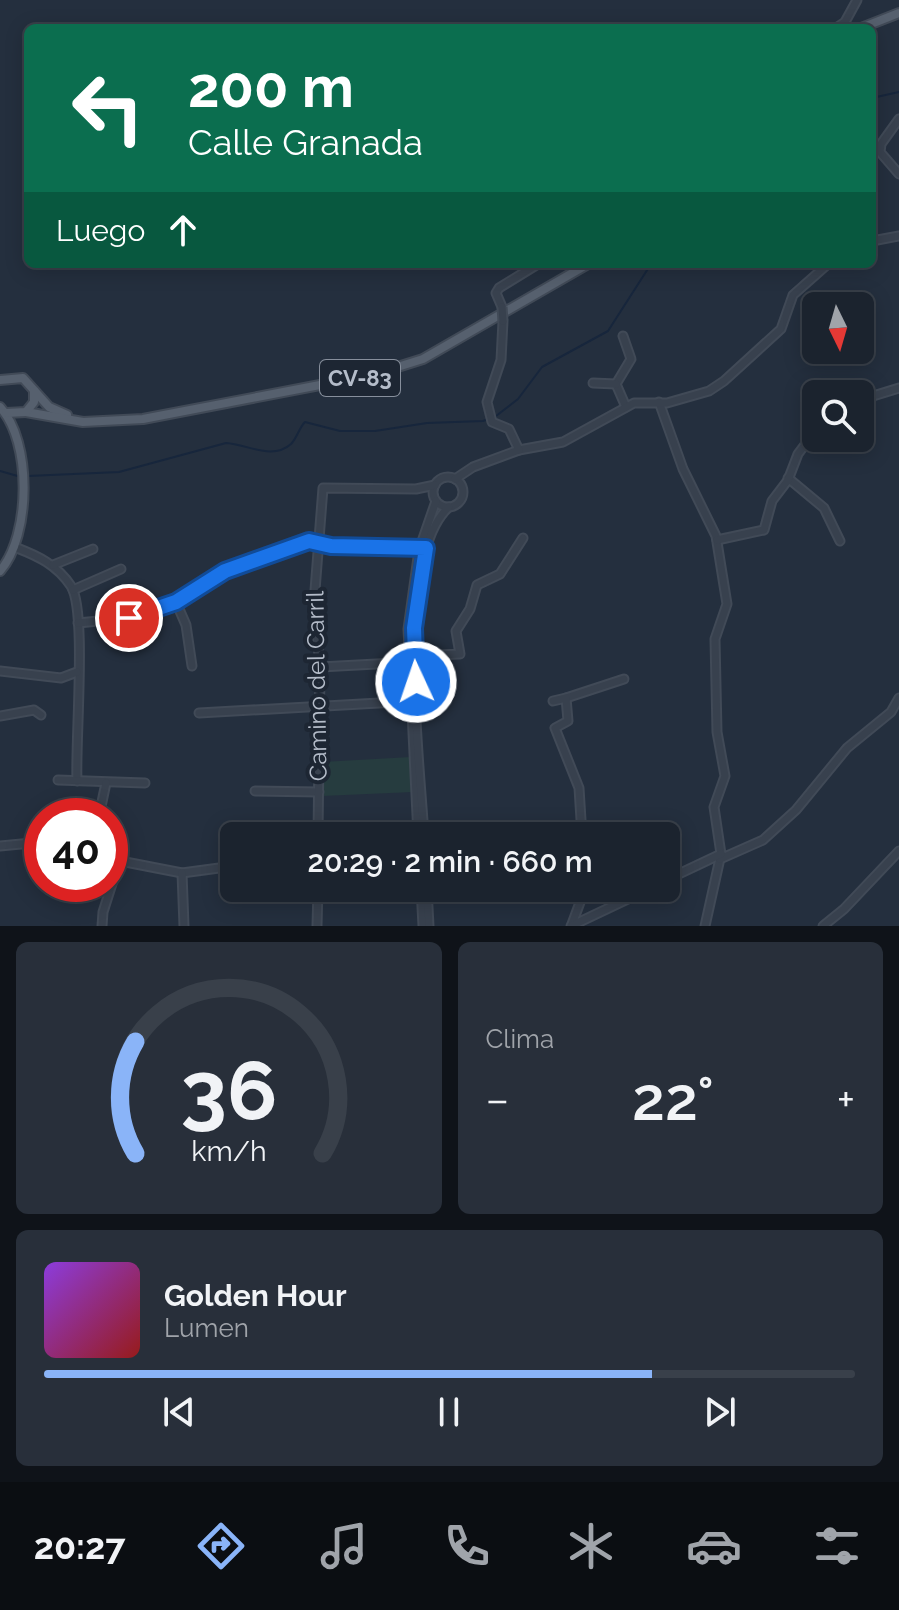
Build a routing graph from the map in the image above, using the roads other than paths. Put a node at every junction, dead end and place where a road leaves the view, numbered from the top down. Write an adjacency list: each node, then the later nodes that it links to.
1 (857, 0): 3 (street)
2 (899, 13): 4 (main road)
3 (842, 24)
4 (871, 24)
5 (899, 119): 6 (street)
6 (899, 174)
7 (899, 236): 8 (street)
8 (876, 240)
9 (532, 268): 26 (street, bridge)
10 (581, 268): 23 (main road, CV-83)
11 (823, 268): 19 (street)
12 (623, 336): 15 (street)
13 (2, 382): 17 (main road, CV-83)
14 (593, 383): 15 (street)
15 (616, 384): 20 (street)
16 (899, 388): 18 (street)
17 (34, 390): 22 (main road); 23 (main road, CV-83)
18 (874, 396)
19 (659, 402): 20 (street); 34 (street)
20 (626, 407): 26 (street)
21 (3, 410): 22 (main road, CV-83); 24 (main road)
22 (24, 413): 23 (main road, CV-83); 24 (main road)
23 (108, 422)
24 (15, 442): 37 (main road)
25 (802, 449): 27 (street)
26 (519, 450): 28 (street)
27 (788, 478): 34 (street); 35 (street)
28 (459, 479): 29 (street); 32 (street)
29 (435, 485): 30 (street); 31 (street)
30 (416, 489): 31 (street); 36 (street, Camino del Carril)
31 (435, 498): 32 (street); 38 (street)
32 (449, 507): 38 (street)
33 (523, 538): 46 (street)
34 (717, 540): 73 (street)
35 (840, 541)
36 (317, 542): 38 (street); 44 (street); 48 (street, Camino del Carril)
37 (17, 548): 40 (street); 42 (main road)
38 (423, 548): 46 (street)
39 (93, 549): 40 (street)
40 (53, 565): 43 (street)
41 (121, 569): 43 (street)
42 (0, 571)
43 (73, 590): 45 (street)
44 (176, 602): 45 (street); 47 (street)
45 (78, 623): 50 (street)
46 (413, 660): 48 (street); 54 (street)
47 (192, 666)
48 (320, 667): 56 (street, Camino del Carril)
49 (0, 671): 50 (street)
50 (77, 672): 61 (street)
51 (624, 679): 52 (street)
52 (566, 698): 55 (street); 69 (street)
53 (899, 698): 73 (street)
54 (414, 701): 56 (street); 68 (street)
55 (553, 701)
56 (320, 706): 57 (street); 65 (street, Camino del Carril)
57 (199, 713)
58 (41, 715): 59 (street)
59 (0, 716)
60 (58, 780): 61 (street)
61 (77, 781): 62 (street)
62 (106, 783): 63 (street); 66 (street)
63 (145, 783)
64 (255, 791): 65 (street)
65 (319, 792): 67 (street, Camino del Carril)
66 (103, 798)
67 (318, 822)
68 (420, 822)
69 (581, 822)
70 (24, 844): 71 (street)
71 (0, 846)
72 (899, 851): 89 (street)
73 (720, 856): 77 (street); 88 (street)
74 (128, 864): 76 (street)
75 (220, 868): 76 (street)
76 (182, 873): 85 (street)
77 (680, 874)
78 (106, 902): 84 (street)
79 (318, 902): 86 (street)
80 (425, 902): 87 (street)
81 (580, 902): 83 (street)
82 (621, 902): 83 (street)
83 (571, 925)
84 (102, 926)
85 (184, 926)
86 (317, 926)
87 (426, 926)
88 (705, 926)
89 (823, 926)

